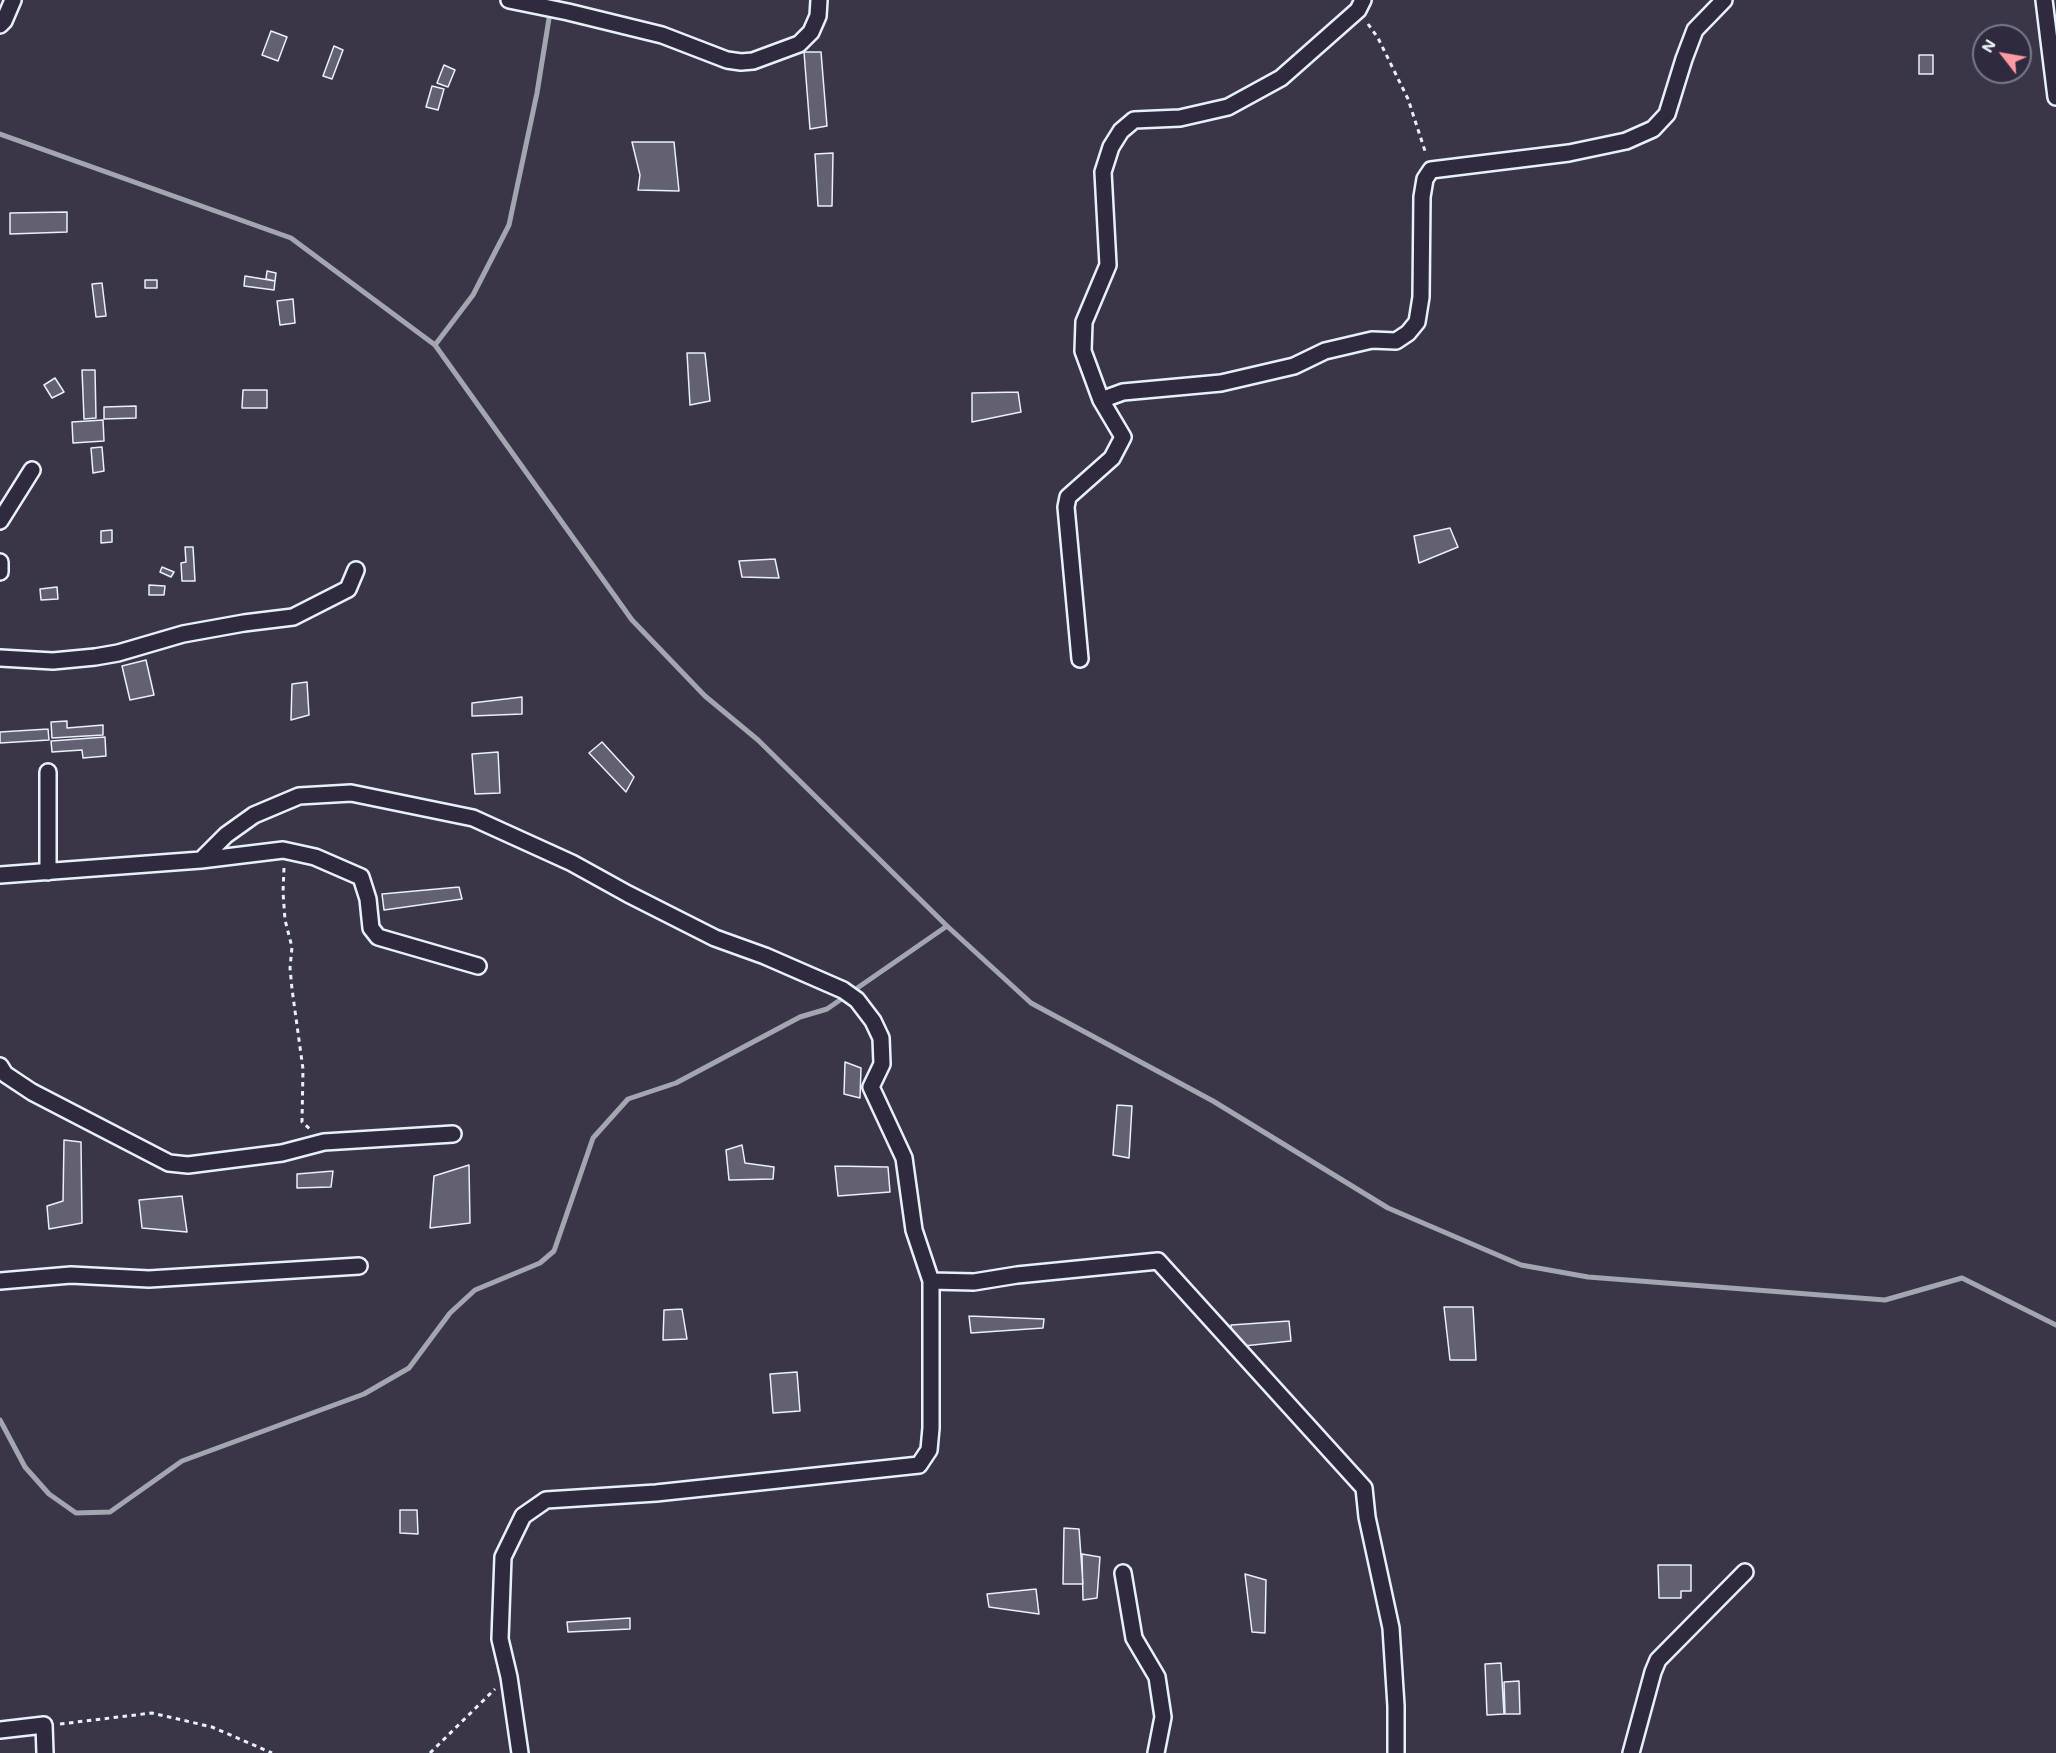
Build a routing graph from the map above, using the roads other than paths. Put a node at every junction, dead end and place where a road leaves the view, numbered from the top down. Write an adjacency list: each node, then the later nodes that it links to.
1 (13, 0): 7 (street)
2 (508, 0): 3 (street)
3 (819, 0)
4 (1724, 0): 9 (street)
5 (2044, 0): 8 (street)
6 (1360, 5): 9 (street)
7 (0, 25)
8 (2056, 97)
9 (1101, 400): 16 (street)
10 (32, 470): 11 (street)
11 (0, 520)
12 (0, 562): 14 (street)
13 (356, 570): 15 (street)
14 (0, 572)
15 (0, 658)
16 (1080, 659)
17 (48, 772): 19 (street)
18 (201, 861): 19 (street); 21 (street); 26 (street)
19 (48, 872): 20 (street)
20 (0, 875)
21 (478, 966)
22 (0, 1066): 23 (street)
23 (453, 1134)
24 (359, 1266): 25 (street)
25 (0, 1281)
26 (931, 1281): 31 (street); 33 (street)
27 (1745, 1572): 34 (street)
28 (1123, 1573): 32 (street)
29 (0, 1730): 30 (street)
30 (45, 1753)
31 (520, 1753)
32 (1156, 1753)
33 (1396, 1753)
34 (1631, 1753)

